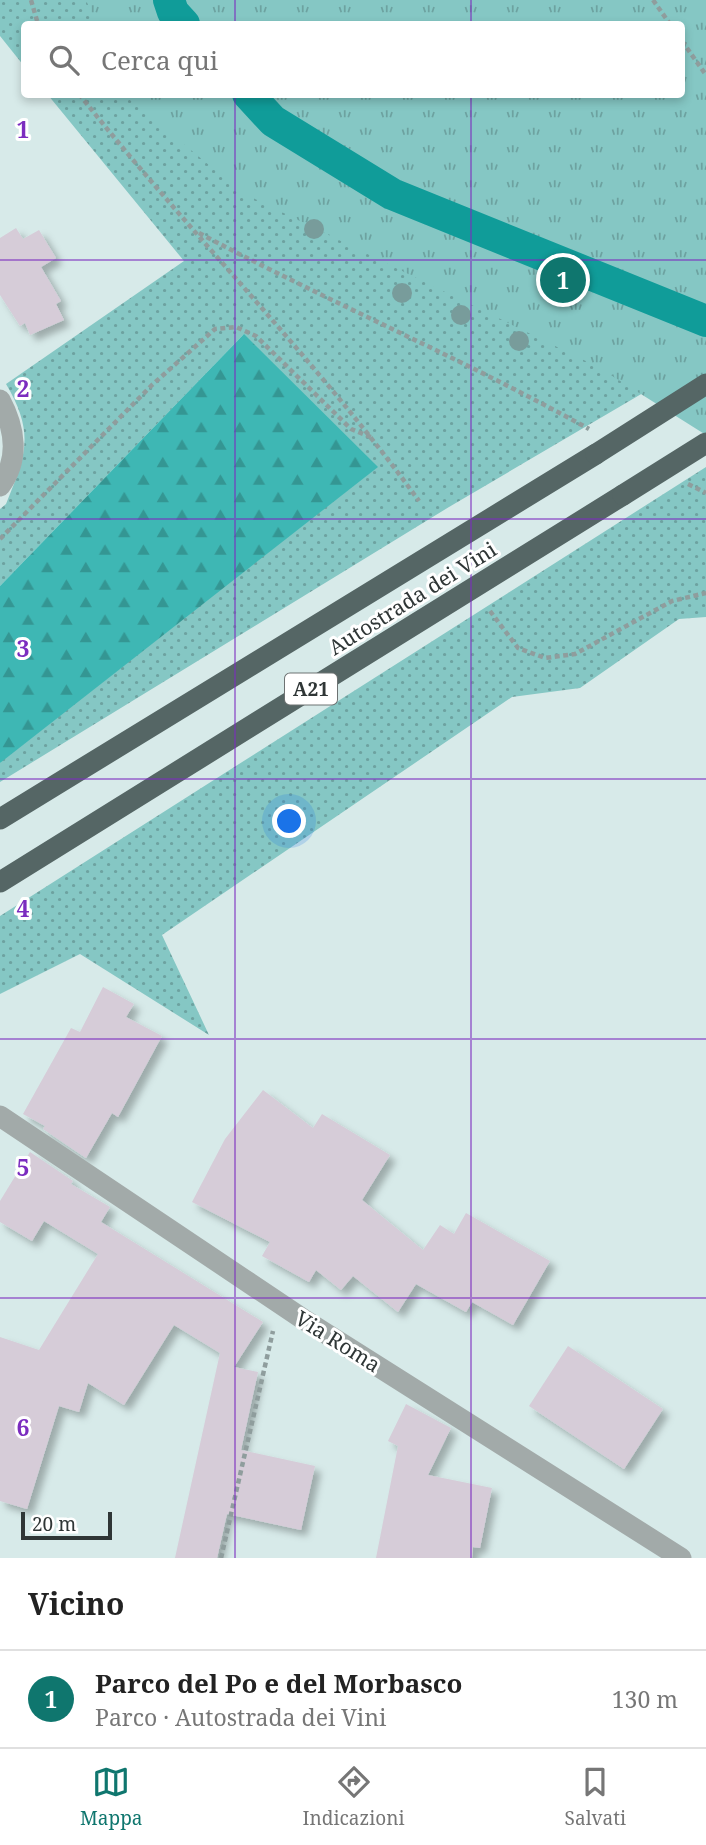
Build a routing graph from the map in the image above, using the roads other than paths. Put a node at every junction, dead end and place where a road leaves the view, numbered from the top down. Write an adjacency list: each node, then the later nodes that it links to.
1 (706, 384): 5 (highway, Autostrada dei Vini / A21, bridge)
2 (0, 400): 4 (street)
3 (706, 443): 6 (highway, Autostrada dei Vini / A21, bridge)
4 (0, 486)
5 (0, 819)
6 (0, 882)
7 (0, 1116): 8 (street, Via Roma)
8 (681, 1558)

